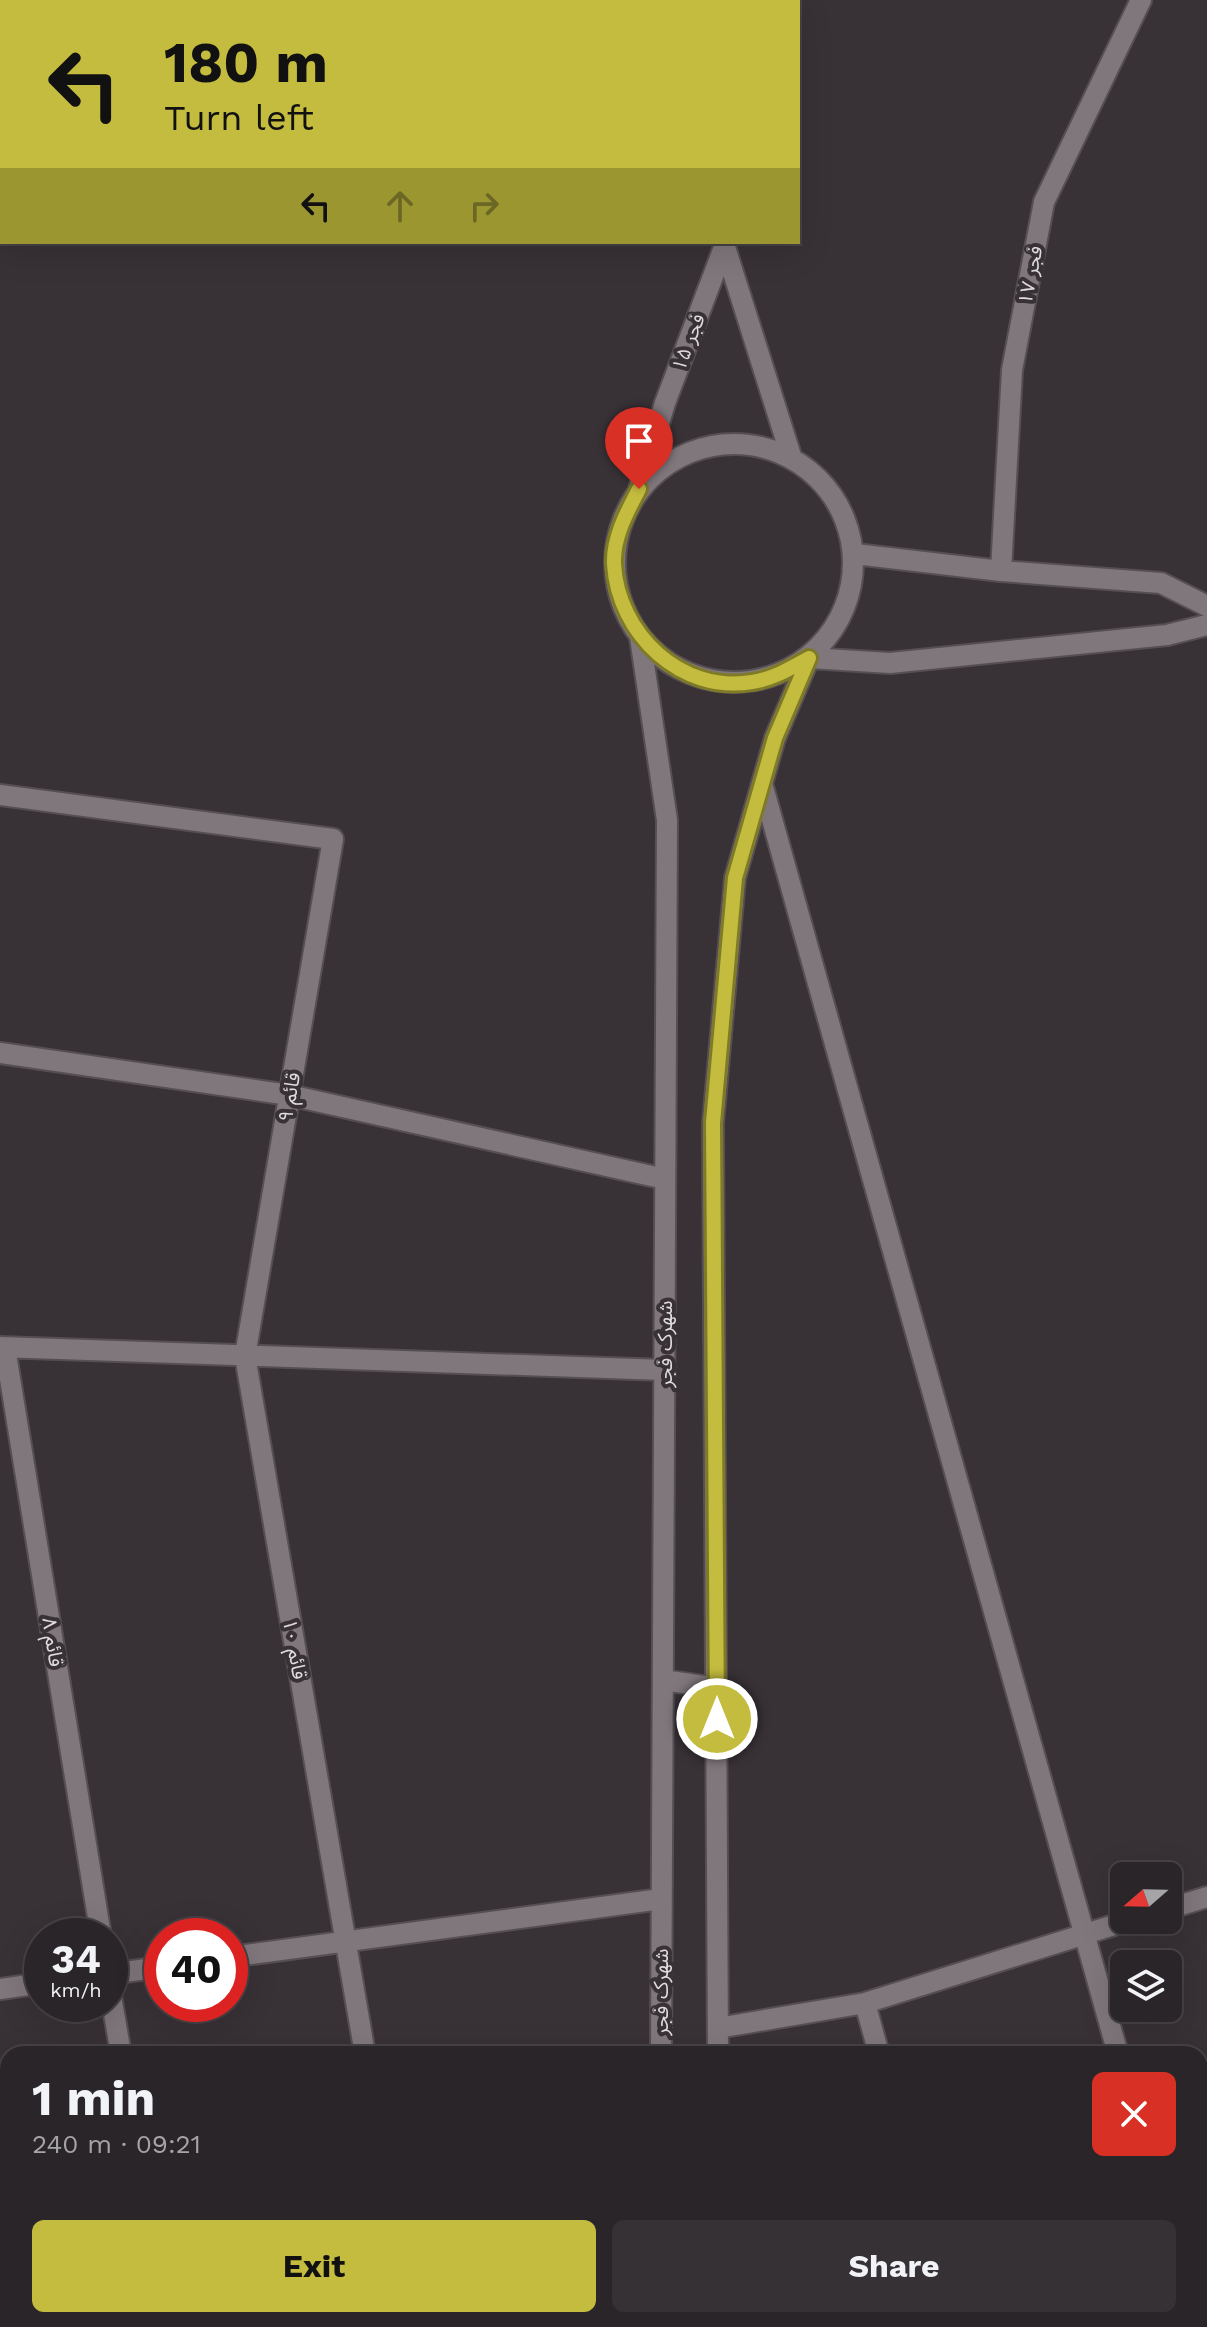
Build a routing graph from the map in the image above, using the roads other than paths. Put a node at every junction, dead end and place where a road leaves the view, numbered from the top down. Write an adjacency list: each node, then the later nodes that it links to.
1 (1141, 0): 6 (street, فجر ۱۷)
2 (725, 245): 3 (street); 4 (street, فجر ۱۵)
3 (791, 456): 4 (street); 5 (street)
4 (639, 489): 9 (street)
5 (855, 554): 6 (street); 10 (street)
6 (1001, 571): 7 (street)
7 (1207, 606)
8 (1207, 625): 10 (street)
9 (640, 637): 10 (street); 15 (street, شهرک فجر)
10 (809, 658): 11 (street)
11 (762, 785): 20 (street); 26 (street)
12 (0, 795): 14 (street, قائم ۹)
13 (0, 1053): 14 (street)
14 (289, 1095): 15 (street); 17 (street, قائم ۹)
15 (665, 1179): 18 (street, شهرک فجر)
16 (2, 1348): 17 (street); 24 (street, قائم ۸)
17 (245, 1356): 18 (street); 27 (street, قائم ۱۰)
18 (664, 1370): 19 (street, شهرک فجر)
19 (663, 1680): 20 (street); 22 (street, شهرک فجر)
20 (717, 1688): 33 (street)
21 (1207, 1897): 23 (street)
22 (661, 1899): 27 (street); 36 (street, شهرک فجر)
23 (1182, 1905)
24 (98, 1918)
25 (1110, 1926): 26 (street)
26 (1086, 1934): 31 (street); 39 (street)
27 (344, 1942): 28 (street); 35 (street, قائم ۱۰)
28 (248, 1955)
29 (24, 1986): 30 (street)
30 (0, 1989)
31 (865, 2003): 33 (street); 38 (street)
32 (116, 2022): 34 (street)
33 (718, 2028): 37 (street)
34 (120, 2046)
35 (364, 2046)
36 (661, 2046)
37 (718, 2046)
38 (877, 2046)
39 (1116, 2046)

